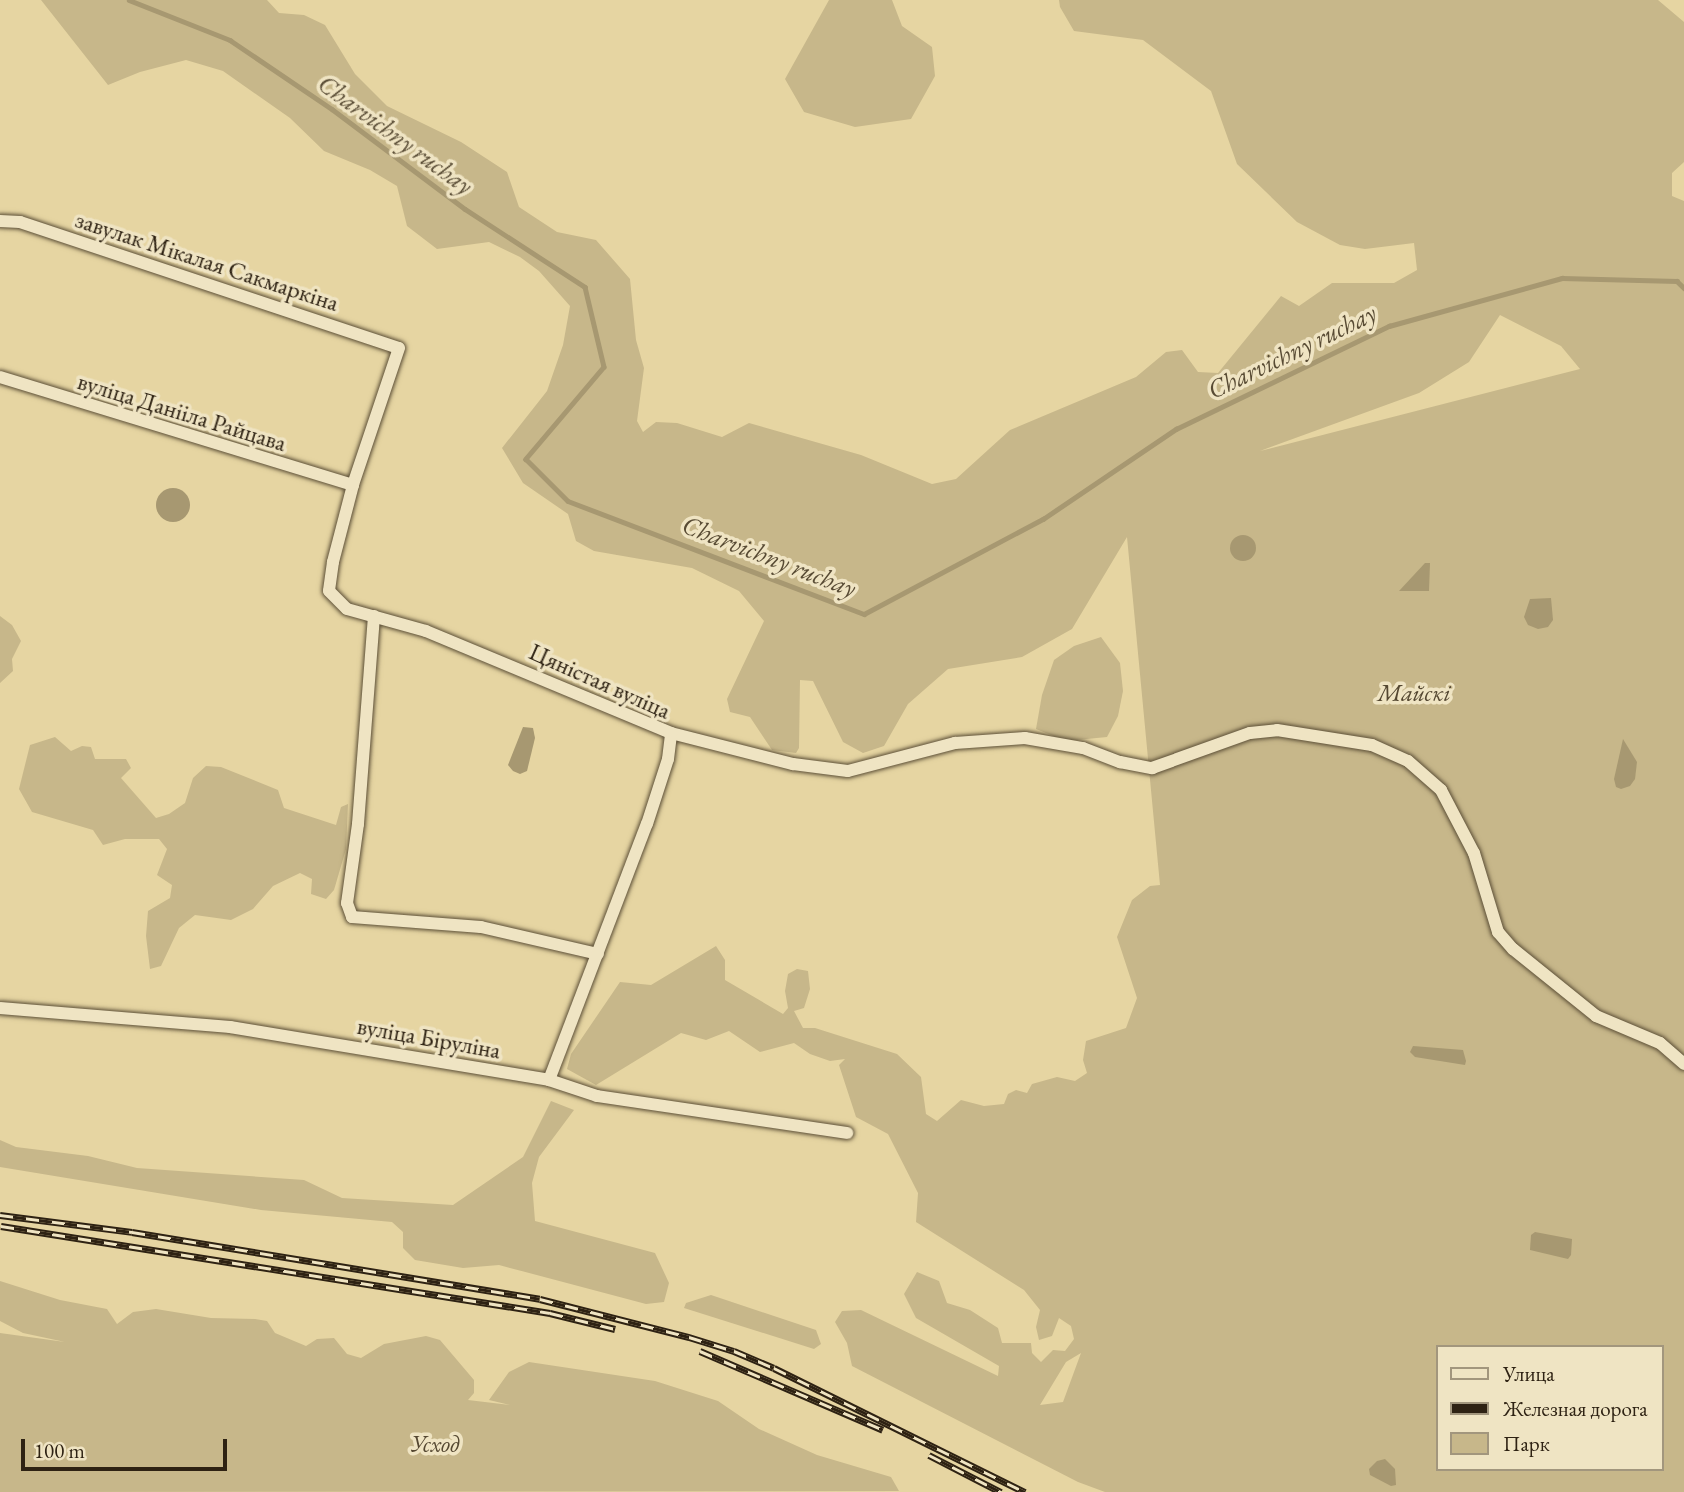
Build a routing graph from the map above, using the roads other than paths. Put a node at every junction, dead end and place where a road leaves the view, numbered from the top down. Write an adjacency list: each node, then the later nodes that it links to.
1 (0, 220): 3 (street, завулак Мікалая Сакмаркіна)
2 (0, 377): 3 (street, вуліца Данііла Райцава)
3 (353, 485): 4 (street, Цяністая вуліца)
4 (374, 616): 5 (street, Цяністая вуліца); 6 (street)
5 (671, 733): 6 (street, Цяністая вуліца); 8 (street)
6 (598, 954): 9 (street, Цяністая вуліца)
7 (0, 1008): 9 (street, вуліца Біруліна)
8 (1684, 1064)
9 (549, 1080): 10 (street, вуліца Біруліна)
10 (847, 1133)

